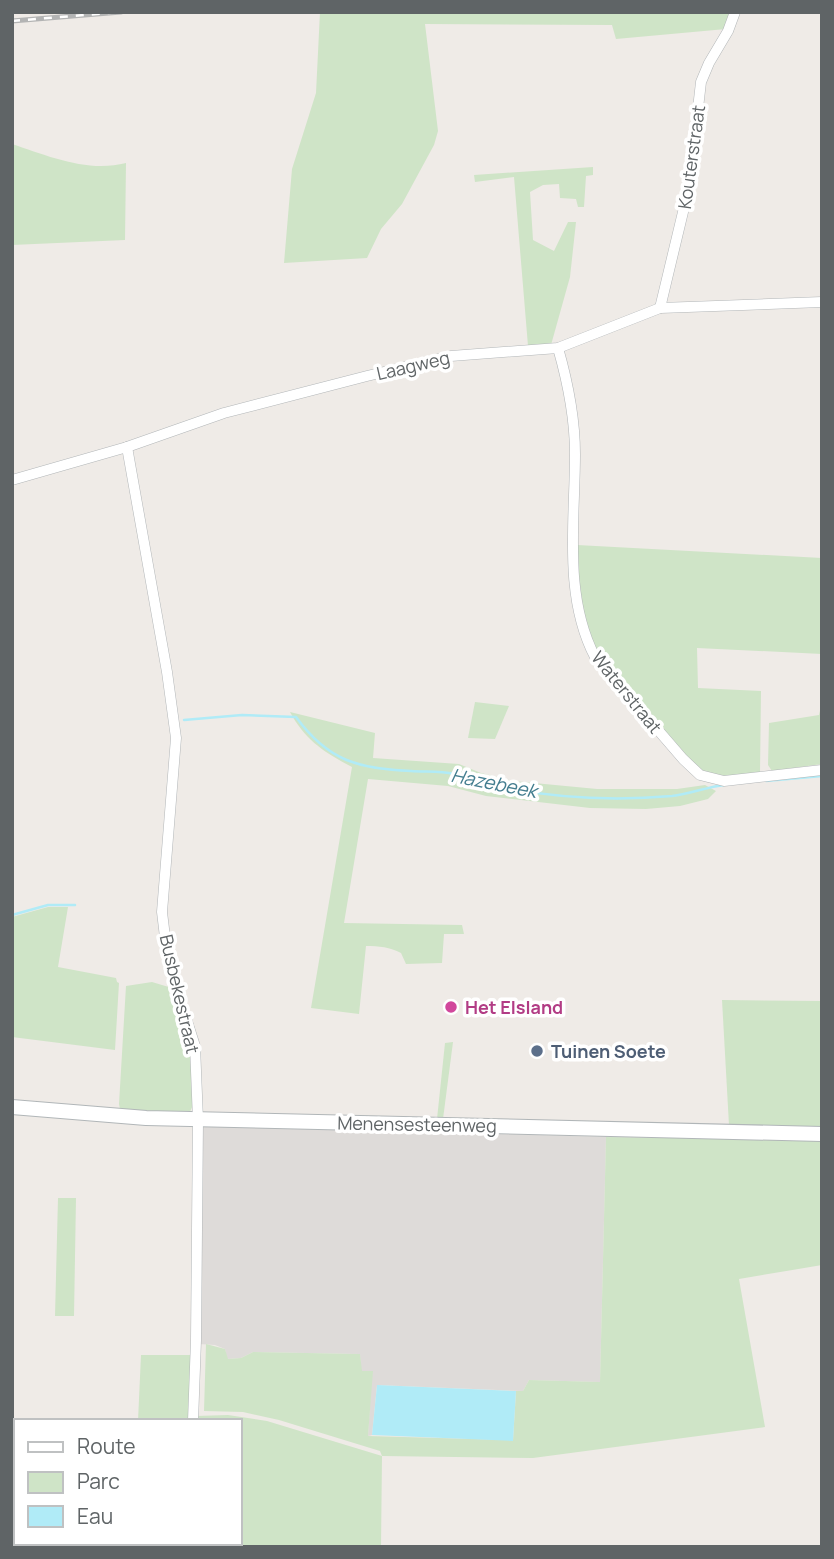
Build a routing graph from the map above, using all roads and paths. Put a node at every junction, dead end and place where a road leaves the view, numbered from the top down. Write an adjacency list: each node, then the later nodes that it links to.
1 (735, 12): 3 (street, Kouterstraat)
2 (822, 302): 3 (street, Laagweg)
3 (660, 308): 4 (street, Laagweg)
4 (558, 348): 5 (street, Laagweg); 7 (street, Waterstraat)
5 (127, 447): 6 (street, Laagweg); 9 (street, Busbekestraat)
6 (12, 480)
7 (822, 770)
8 (12, 1107): 9 (street, Menensesteenweg)
9 (198, 1120): 10 (street, Menensesteenweg); 11 (street, Busbekestraat)
10 (822, 1134)
11 (192, 1419)

